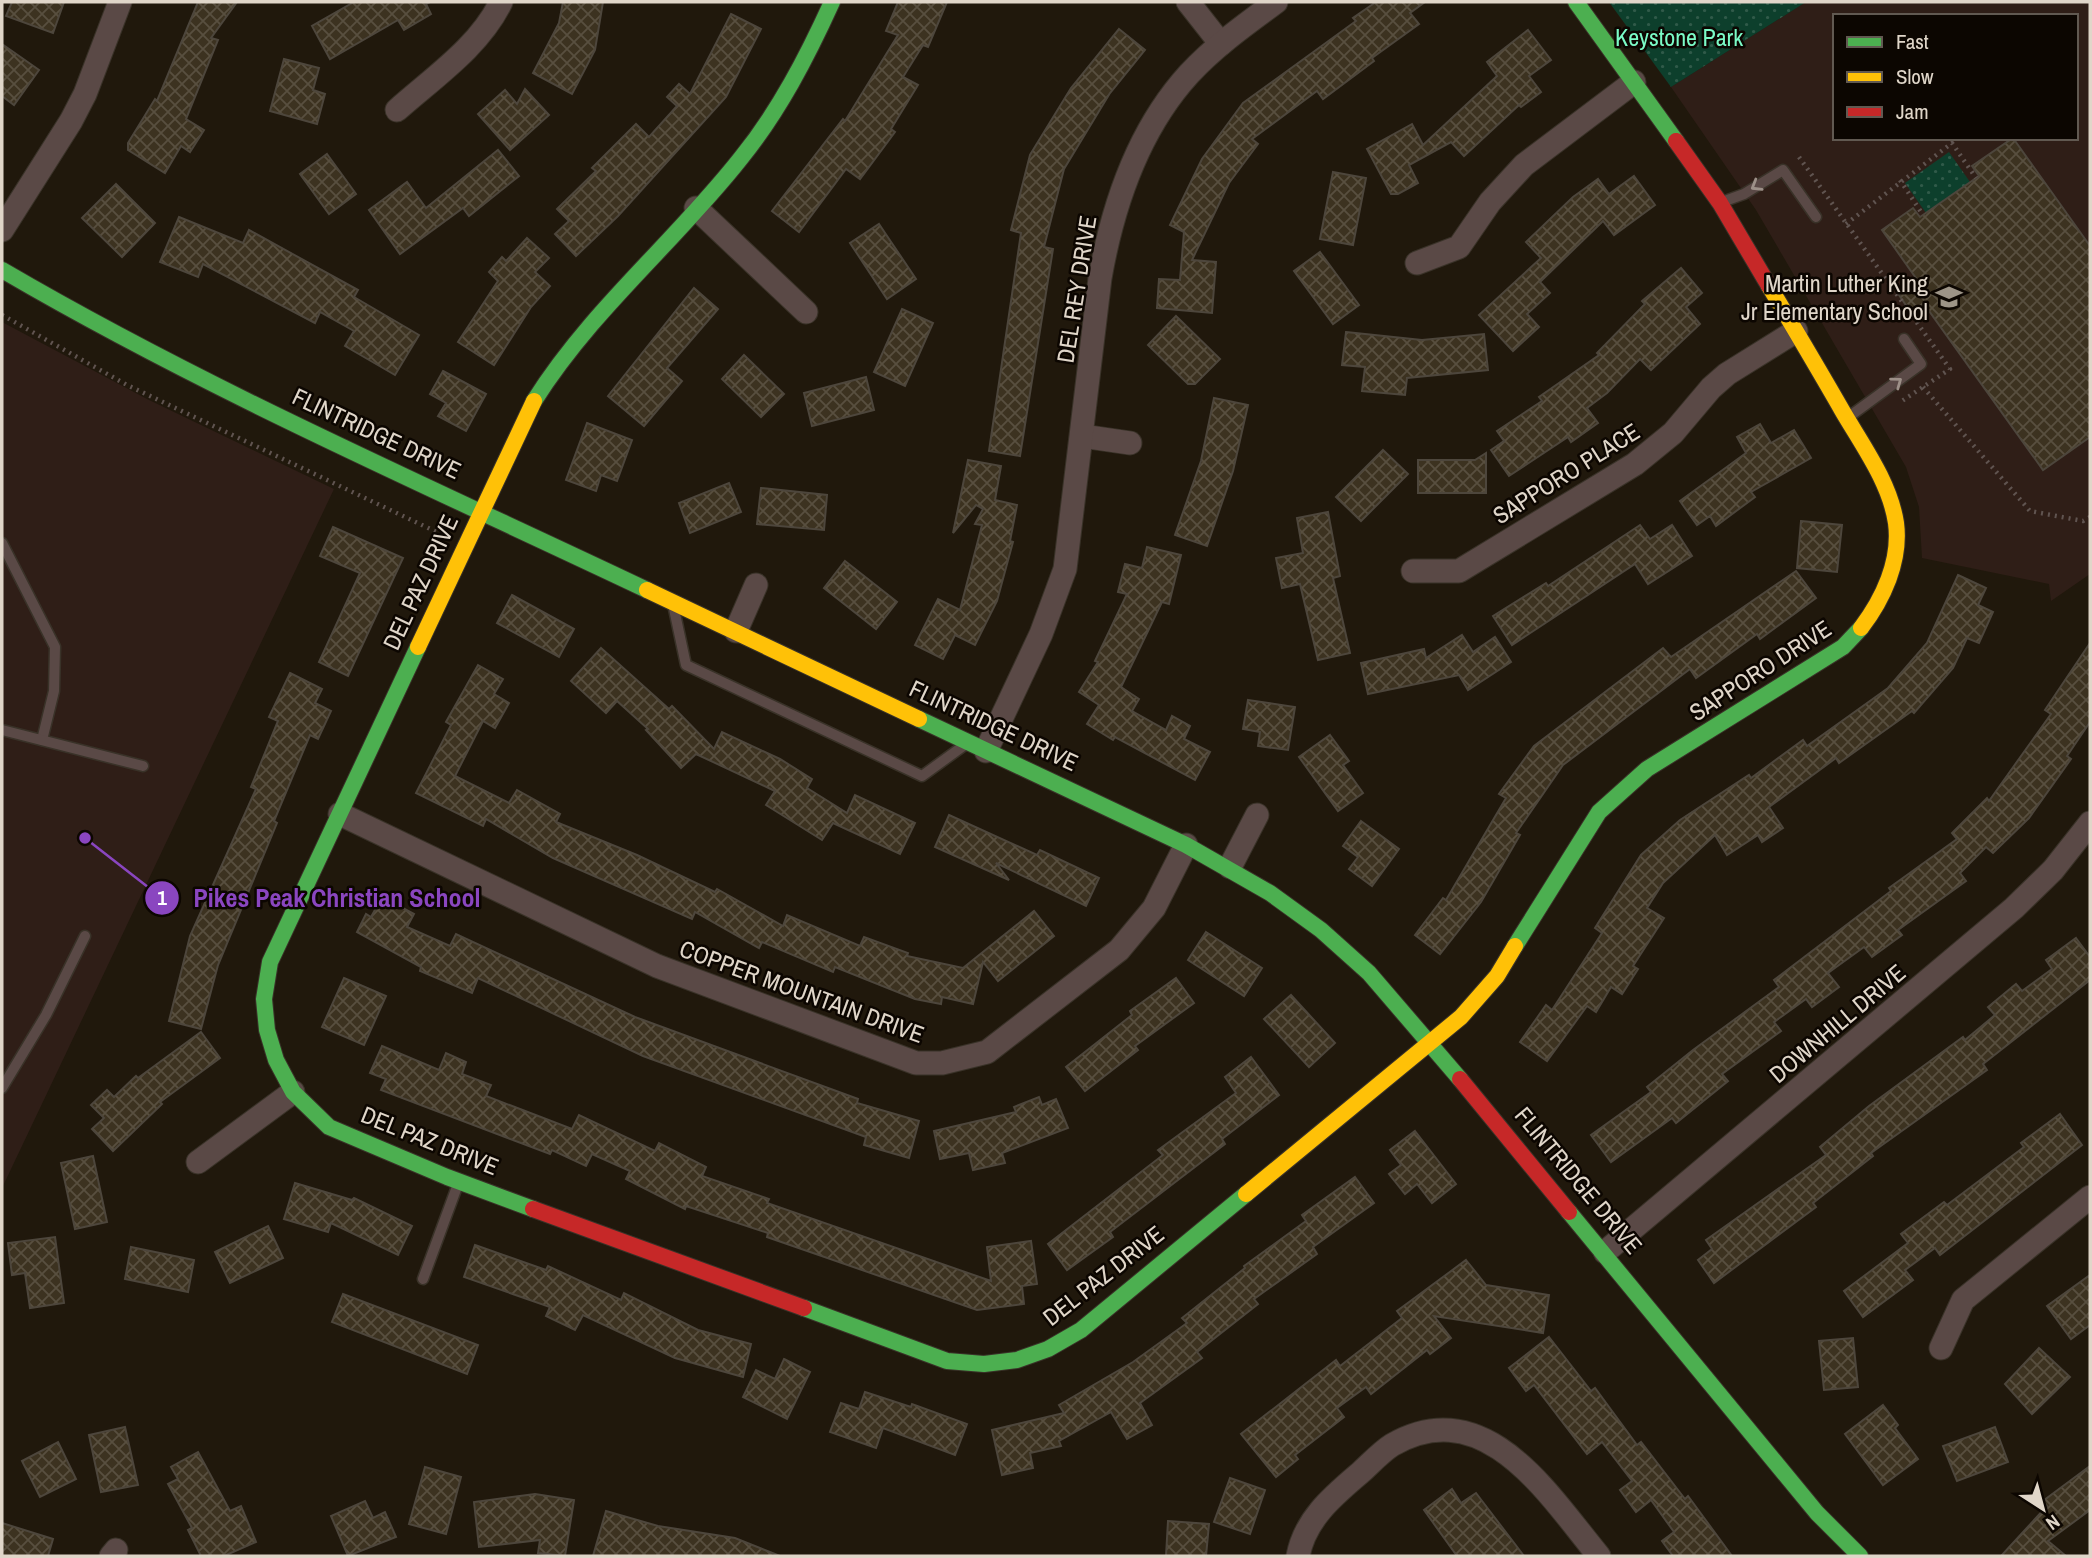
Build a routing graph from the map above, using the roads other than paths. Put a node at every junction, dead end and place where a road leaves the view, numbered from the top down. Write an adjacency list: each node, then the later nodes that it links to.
1 (120, 2): 13 (street)
2 (501, 2): 9 (street)
3 (832, 2): 11 (street, DEL PAZ DRIVE)
4 (1188, 2): 7 (street)
5 (1276, 2): 7 (street, DEL REY DRIVE)
6 (1576, 2): 8 (street, SAPPORO DRIVE)
7 (1221, 44): 20 (street, DEL REY DRIVE)
8 (1634, 82): 10 (street, SAPPORO DRIVE); 14 (street)
9 (397, 110)
10 (1720, 203): 12 (lane, one-way to 10); 17 (street, SAPPORO DRIVE)
11 (696, 208): 16 (street); 22 (street, DEL PAZ DRIVE)
12 (1816, 217)
13 (2, 230)
14 (1418, 263)
15 (2, 270): 22 (street, FLINTRIDGE DRIVE)
16 (806, 312)
17 (1796, 331): 19 (street, SAPPORO DRIVE); 24 (street, SAPPORO PLACE)
18 (1904, 339): 19 (lane, one-way to 18)
19 (1847, 417): 38 (street, SAPPORO DRIVE)
20 (1082, 436): 21 (street); 30 (street, DEL REY DRIVE)
21 (1130, 443)
22 (483, 511): 26 (street, FLINTRIDGE DRIVE); 32 (street, DEL PAZ DRIVE)
23 (2, 543): 29 (lane)
24 (1413, 570)
25 (756, 585): 27 (street)
26 (673, 601): 27 (street, FLINTRIDGE DRIVE); 30 (lane)
27 (736, 631): 30 (street, FLINTRIDGE DRIVE)
28 (2, 730): 29 (lane)
29 (41, 740): 31 (lane)
30 (977, 747): 35 (street, FLINTRIDGE DRIVE)
31 (143, 766)
32 (340, 814): 35 (street, COPPER MOUNTAIN DRIVE); 40 (street, DEL PAZ DRIVE)
33 (1257, 815): 36 (street)
34 (2090, 823): 44 (street, DOWNHILL DRIVE)
35 (1186, 845): 36 (street, FLINTRIDGE DRIVE)
36 (1230, 867): 38 (street, FLINTRIDGE DRIVE)
37 (85, 936): 39 (lane)
38 (1430, 1041): 42 (street, DEL PAZ DRIVE); 44 (street, FLINTRIDGE DRIVE)
39 (2, 1088)
40 (293, 1092): 41 (street); 42 (street, DEL PAZ DRIVE)
41 (198, 1162)
42 (459, 1182): 45 (lane)
43 (2090, 1197): 46 (street)
44 (1605, 1252): 49 (street, FLINTRIDGE DRIVE)
45 (423, 1279)
46 (1941, 1348)
47 (1298, 1556): 48 (street)
48 (1599, 1556)
49 (1860, 1556)

